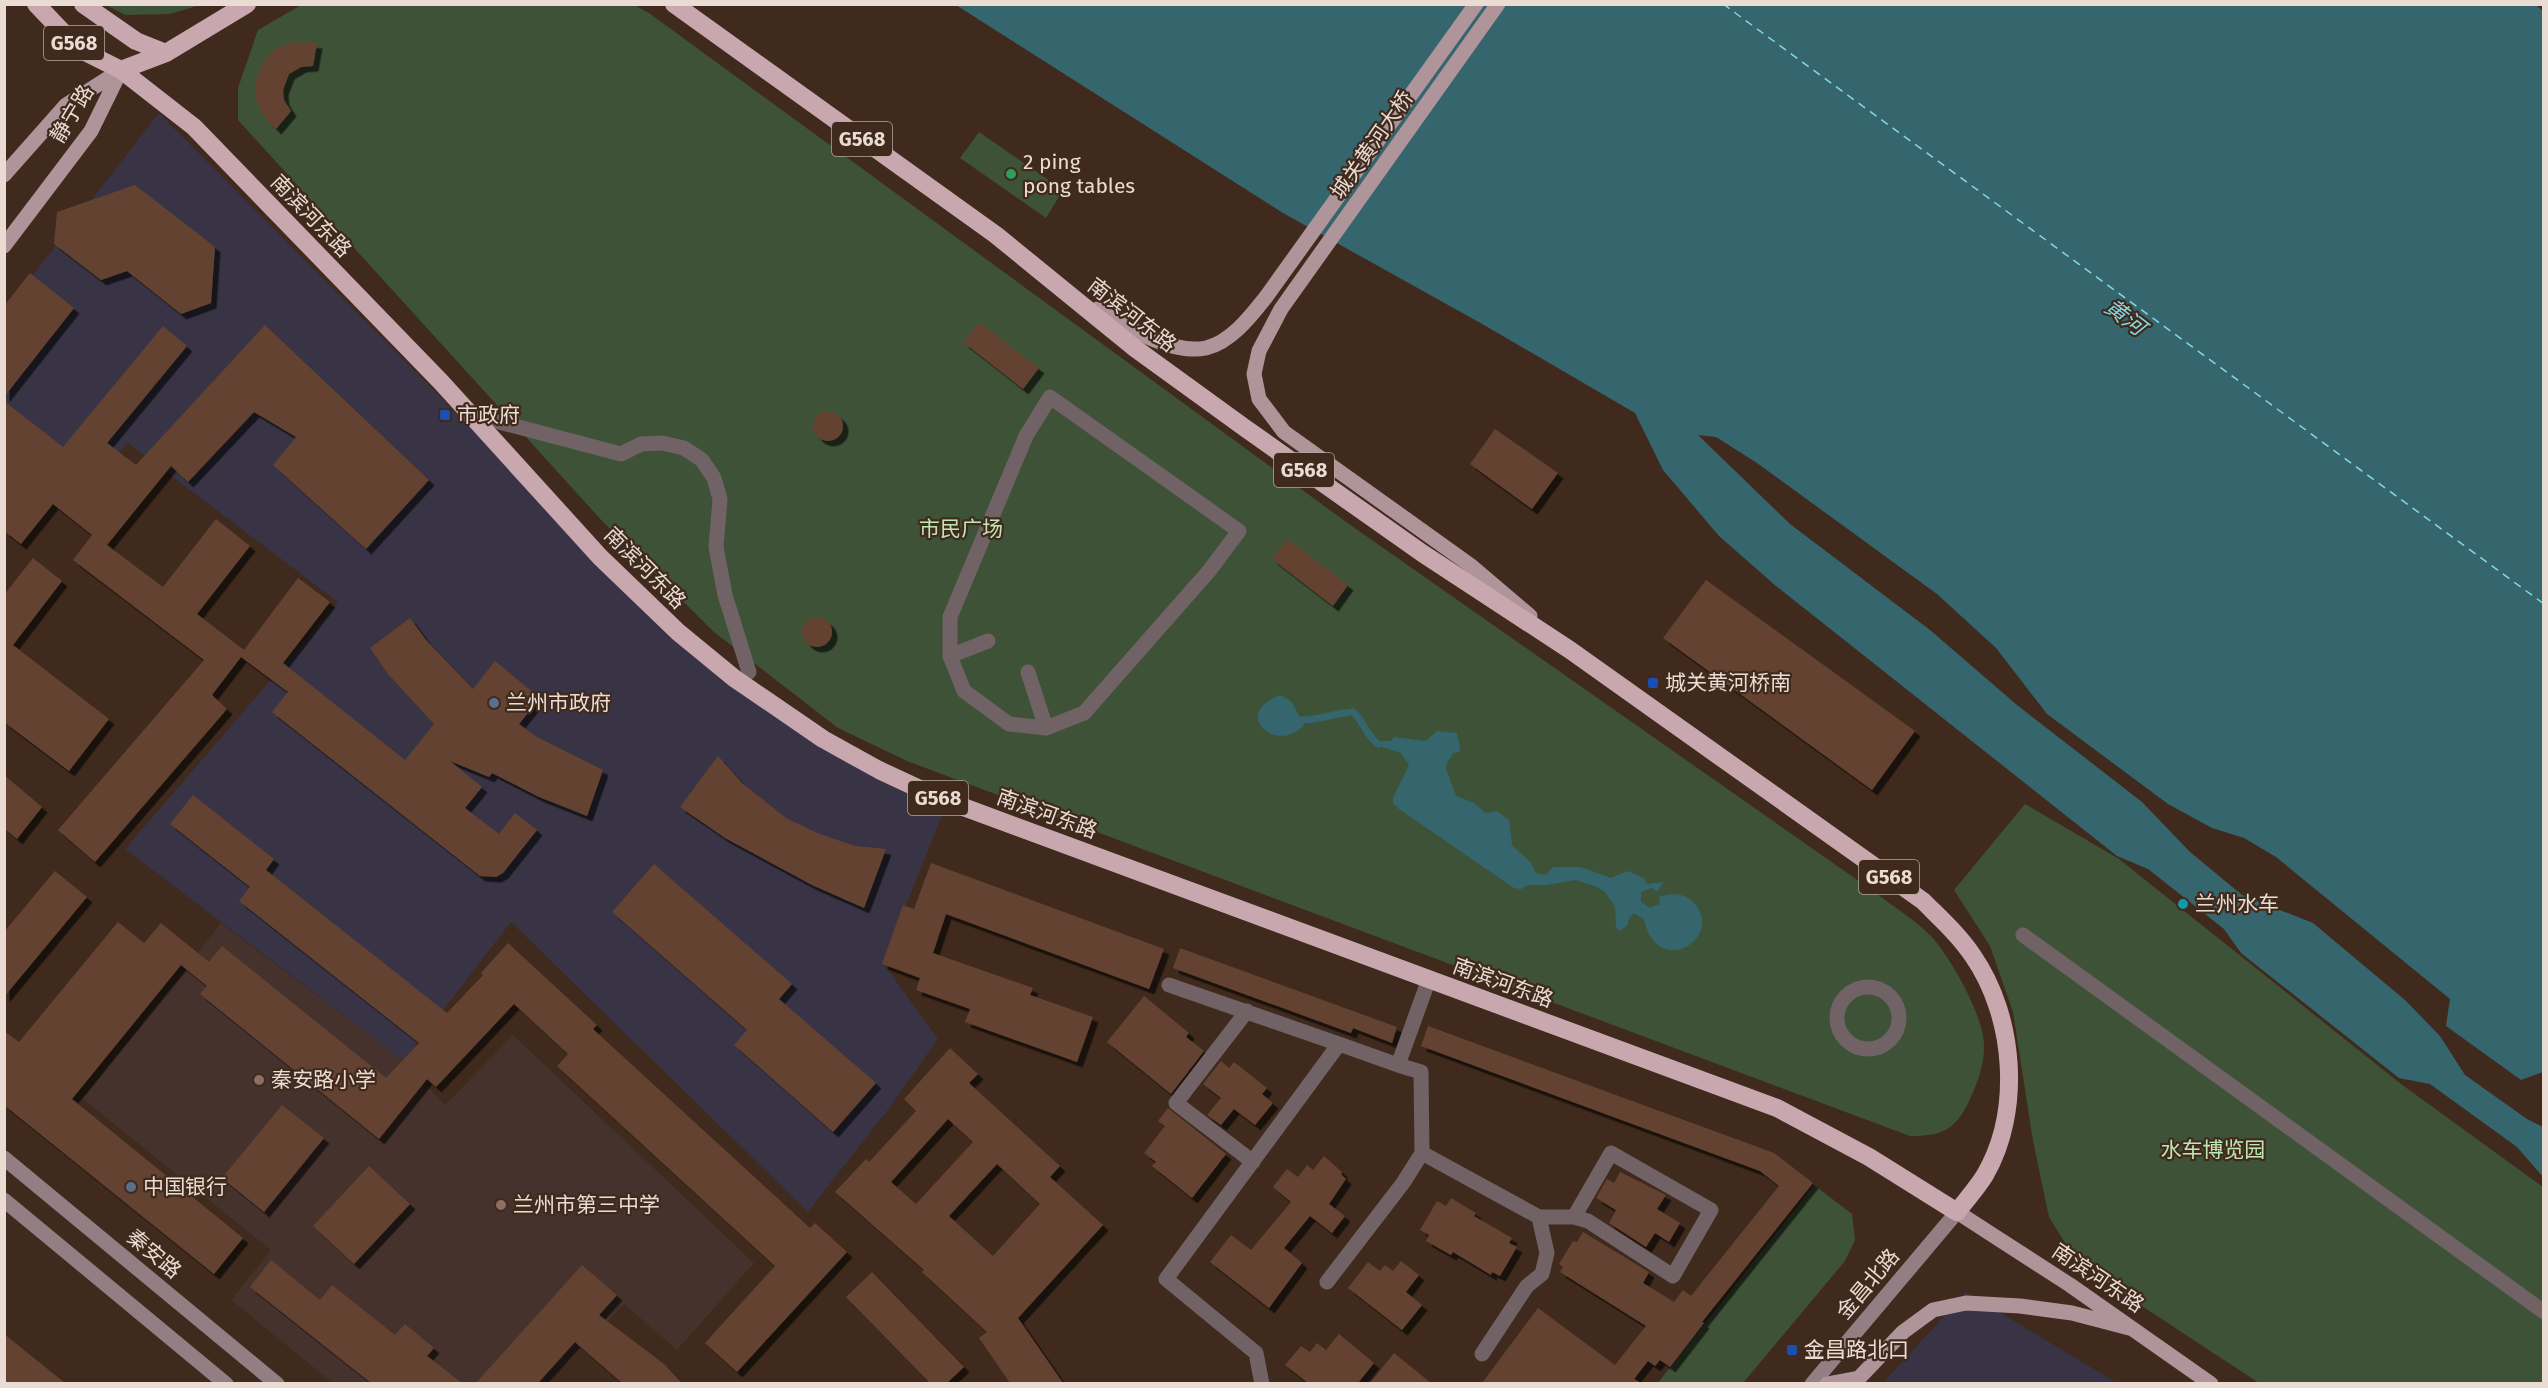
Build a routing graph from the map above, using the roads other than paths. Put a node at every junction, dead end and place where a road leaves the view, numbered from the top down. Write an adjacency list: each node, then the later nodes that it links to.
1 (36, 4): 8 (highway, 南滨河东路 / G568)
2 (82, 4): 7 (highway, G568)
3 (248, 4): 7 (highway, G568)
4 (674, 4): 11 (highway, 南滨河东路 / G568)
5 (1476, 4): 11 (main road, 城关黄河大桥)
6 (1498, 4): 13 (main road, 城关黄河大桥)
7 (166, 53): 8 (highway, G568)
8 (121, 70): 9 (main road, 静宁路); 10 (main road, 静宁路); 21 (highway, 南滨河东路 / G568)
9 (4, 175)
10 (4, 246)
11 (1046, 276): 15 (highway, 南滨河东路 / G568)
12 (500, 422): 17 (street)
13 (1284, 432): 15 (main road, 南滨河东路)
14 (988, 641): 16 (street)
15 (1570, 650): 31 (highway, 南滨河东路 / G568)
16 (950, 656): 19 (street); 19 (street)
17 (749, 672)
18 (1029, 672): 19 (street)
19 (1046, 728)
20 (2023, 935): 35 (street)
21 (1429, 980): 26 (street); 31 (highway, 南滨河东路 / G568)
22 (1169, 985): 23 (street)
23 (1247, 1011): 25 (street); 29 (street)
24 (1892, 1039): 24 (street)
25 (1340, 1044): 26 (street); 29 (street)
26 (1398, 1065): 27 (street)
27 (1422, 1153): 32 (street); 34 (street)
28 (4, 1158): 39 (main road, 秦安路)
29 (1253, 1162): 40 (street)
30 (4, 1200): 38 (main road)
31 (1957, 1212): 36 (main road, 南滨河东路); 41 (main road, 金昌北路)
32 (1539, 1217): 33 (street); 37 (street)
33 (1574, 1217): 33 (street)
34 (1327, 1281)
35 (2544, 1312)
36 (2133, 1329): 42 (main road); 43 (main road, 南滨河东路)
37 (1482, 1354)
38 (226, 1383)
39 (277, 1383)
40 (1262, 1383)
41 (1812, 1383)
42 (1827, 1383)
43 (2211, 1383)

